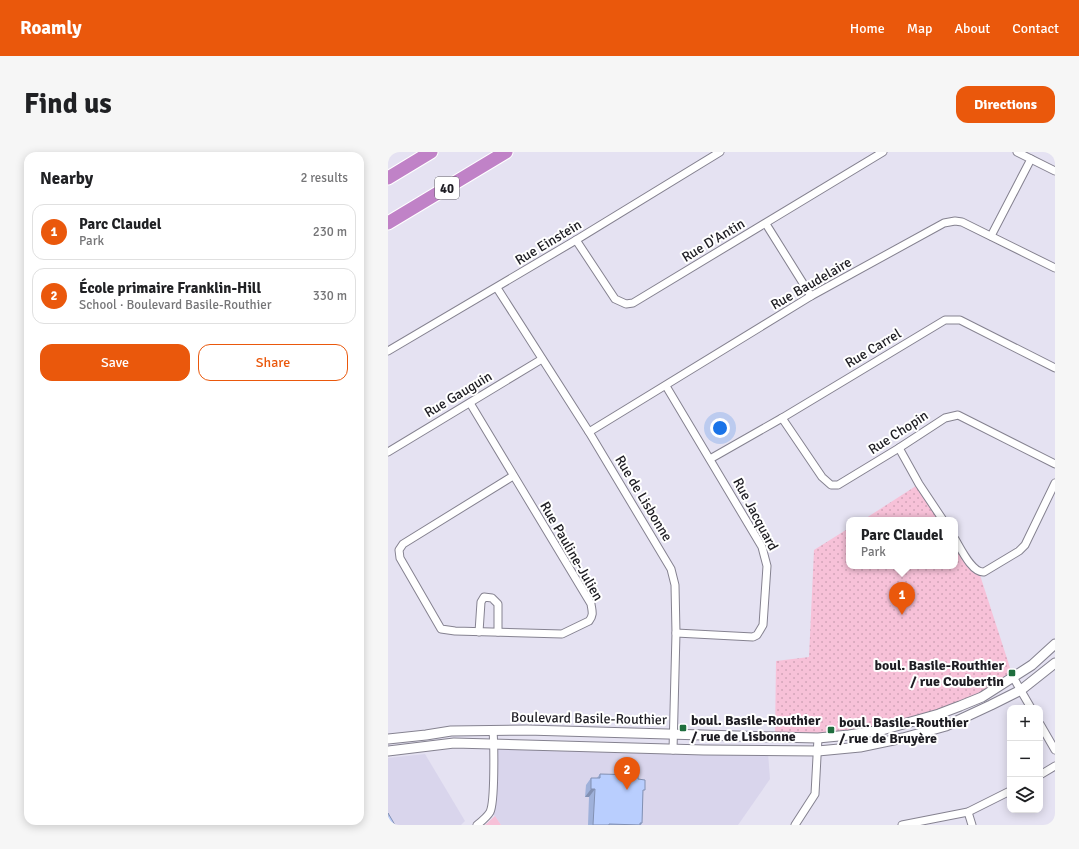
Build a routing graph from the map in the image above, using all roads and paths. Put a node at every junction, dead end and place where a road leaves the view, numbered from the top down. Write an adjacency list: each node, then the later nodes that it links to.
1 (431, 152): 8 (highway)
2 (506, 152): 9 (highway, 40)
3 (720, 152): 12 (street, Rue Einstein)
4 (883, 152): 10 (street, Rue D'Antin)
5 (1017, 152): 6 (street)
6 (1031, 159): 7 (street); 11 (street)
7 (1055, 171)
8 (388, 178)
9 (388, 223)
10 (766, 224): 12 (street, Rue D'Antin); 15 (street)
11 (991, 236): 13 (street, Rue Baudelaire); 15 (street, Rue Baudelaire)
12 (576, 240): 14 (street, Rue Einstein)
13 (1055, 268)
14 (497, 288): 16 (street, Rue Einstein); 17 (street, Rue de Lisbonne)
15 (811, 296): 19 (street, Rue Baudelaire)
16 (388, 352)
17 (542, 359): 20 (street, Rue Gauguin); 22 (street, Rue de Lisbonne)
18 (1055, 368): 21 (street, Rue Carrel)
19 (666, 386): 22 (street, Rue Baudelaire); 25 (street, Rue Jacquard)
20 (470, 403): 24 (street, Rue Gauguin); 27 (street, Rue Pauline-Julien)
21 (782, 418): 23 (street, Rue Chopin); 25 (street, Rue Carrel)
22 (590, 432): 33 (street, Rue de Lisbonne)
23 (899, 448): 26 (street, Rue Chopin); 29 (street)
24 (388, 452)
25 (710, 459): 33 (street, Rue Jacquard)
26 (1055, 464)
27 (513, 476): 31 (street, Rue Pauline-Julien); 32 (street, Rue Pauline-Julien)
28 (1055, 484): 30 (street)
29 (941, 517)
30 (958, 544)
31 (479, 632): 32 (street, Rue Pauline-Julien); 32 (street)
32 (498, 632)
33 (676, 633): 42 (street, Rue de Lisbonne)
34 (1055, 644): 36 (street, Boulevard Basile-Routhier)
35 (1055, 663): 37 (street, Boulevard Basile-Routhier)
36 (1014, 677): 37 (street); 44 (street, Boulevard Basile-Routhier)
37 (1021, 690): 38 (street); 50 (street, Boulevard Basile-Routhier)
38 (1029, 705)
39 (1043, 729): 48 (street)
40 (558, 730): 41 (street, Boulevard Basile-Routhier); 42 (street, Boulevard Basile-Routhier); 46 (street)
41 (493, 731): 43 (street, Boulevard Basile-Routhier); 45 (street)
42 (673, 734): 44 (street, Boulevard Basile-Routhier); 47 (street, Rue de Lisbonne)
43 (388, 738)
44 (818, 738): 50 (street)
45 (494, 744): 46 (street, Boulevard Basile-Routhier); 49 (street, Boulevard Basile-Routhier); 55 (street)
46 (558, 747): 47 (street, Boulevard Basile-Routhier)
47 (673, 750): 50 (street, Boulevard Basile-Routhier)
48 (1055, 750)
49 (388, 751)
50 (818, 751): 56 (street)
51 (1055, 766): 52 (street)
52 (1043, 773)
53 (1007, 792): 54 (street)
54 (968, 812): 57 (street); 58 (street)
55 (477, 825)
56 (795, 825)
57 (902, 825)
58 (972, 825)

